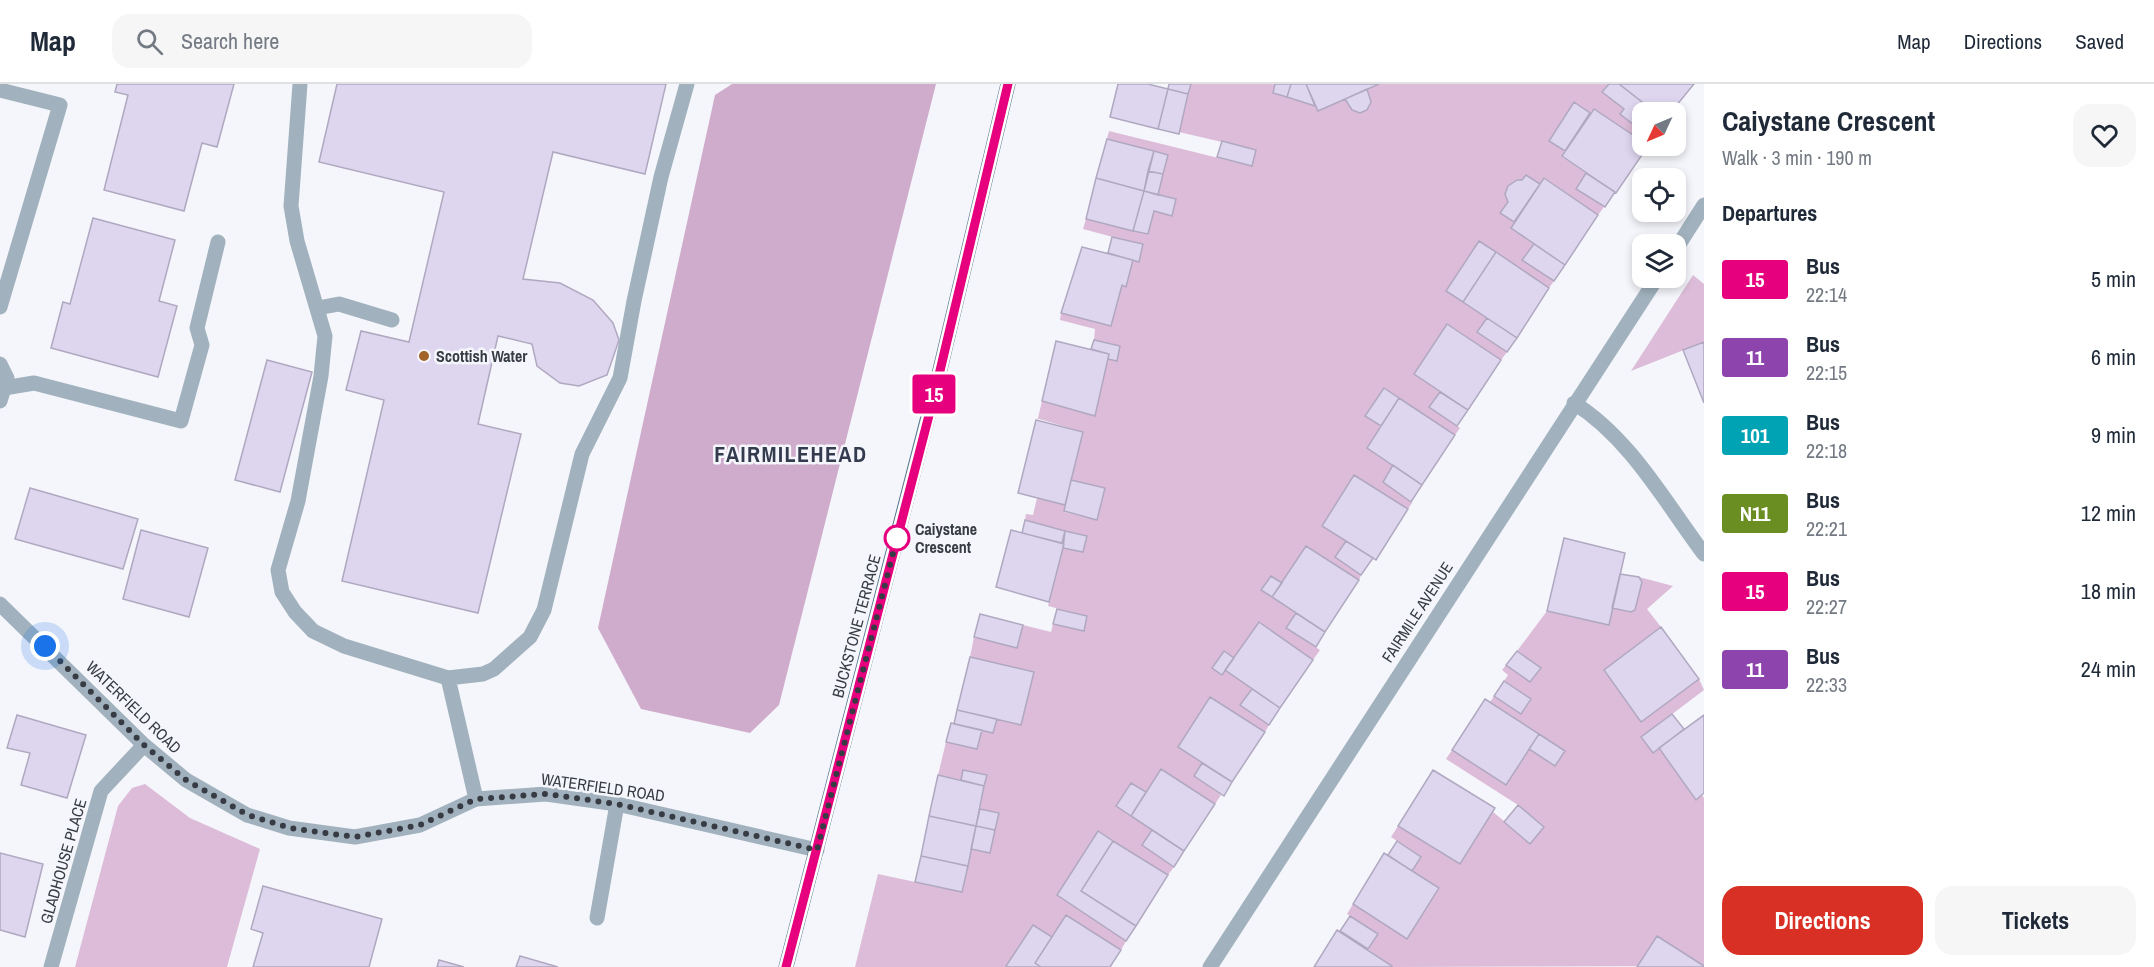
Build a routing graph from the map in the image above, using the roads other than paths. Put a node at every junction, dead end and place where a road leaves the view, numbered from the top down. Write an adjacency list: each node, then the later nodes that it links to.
1 (300, 84): 10 (street)
2 (687, 84): 17 (street)
3 (1008, 84): 21 (main road, BUCKSTONE TERRACE)
4 (0, 90): 9 (street)
5 (1704, 206): 6 (street)
6 (1686, 234)
7 (218, 243): 13 (street)
8 (1650, 288): 14 (street, FAIRMILE AVENUE)
9 (0, 307)
10 (318, 308): 11 (street); 17 (street)
11 (392, 320)
12 (0, 364): 13 (street)
13 (2, 394)
14 (1574, 403): 15 (street); 25 (street, FAIRMILE AVENUE)
15 (1704, 554)
16 (0, 604): 18 (street, WATERFIELD ROAD)
17 (448, 678): 19 (street)
18 (144, 745): 19 (street, WATERFIELD ROAD); 23 (street, GLADHOUSE PLACE)
19 (476, 799): 20 (street, WATERFIELD ROAD)
20 (617, 804): 21 (street, WATERFIELD ROAD); 22 (street)
21 (817, 850): 24 (main road, BUCKSTONE TERRACE)
22 (597, 918)
23 (51, 967)
24 (786, 967)
25 (1210, 967)

